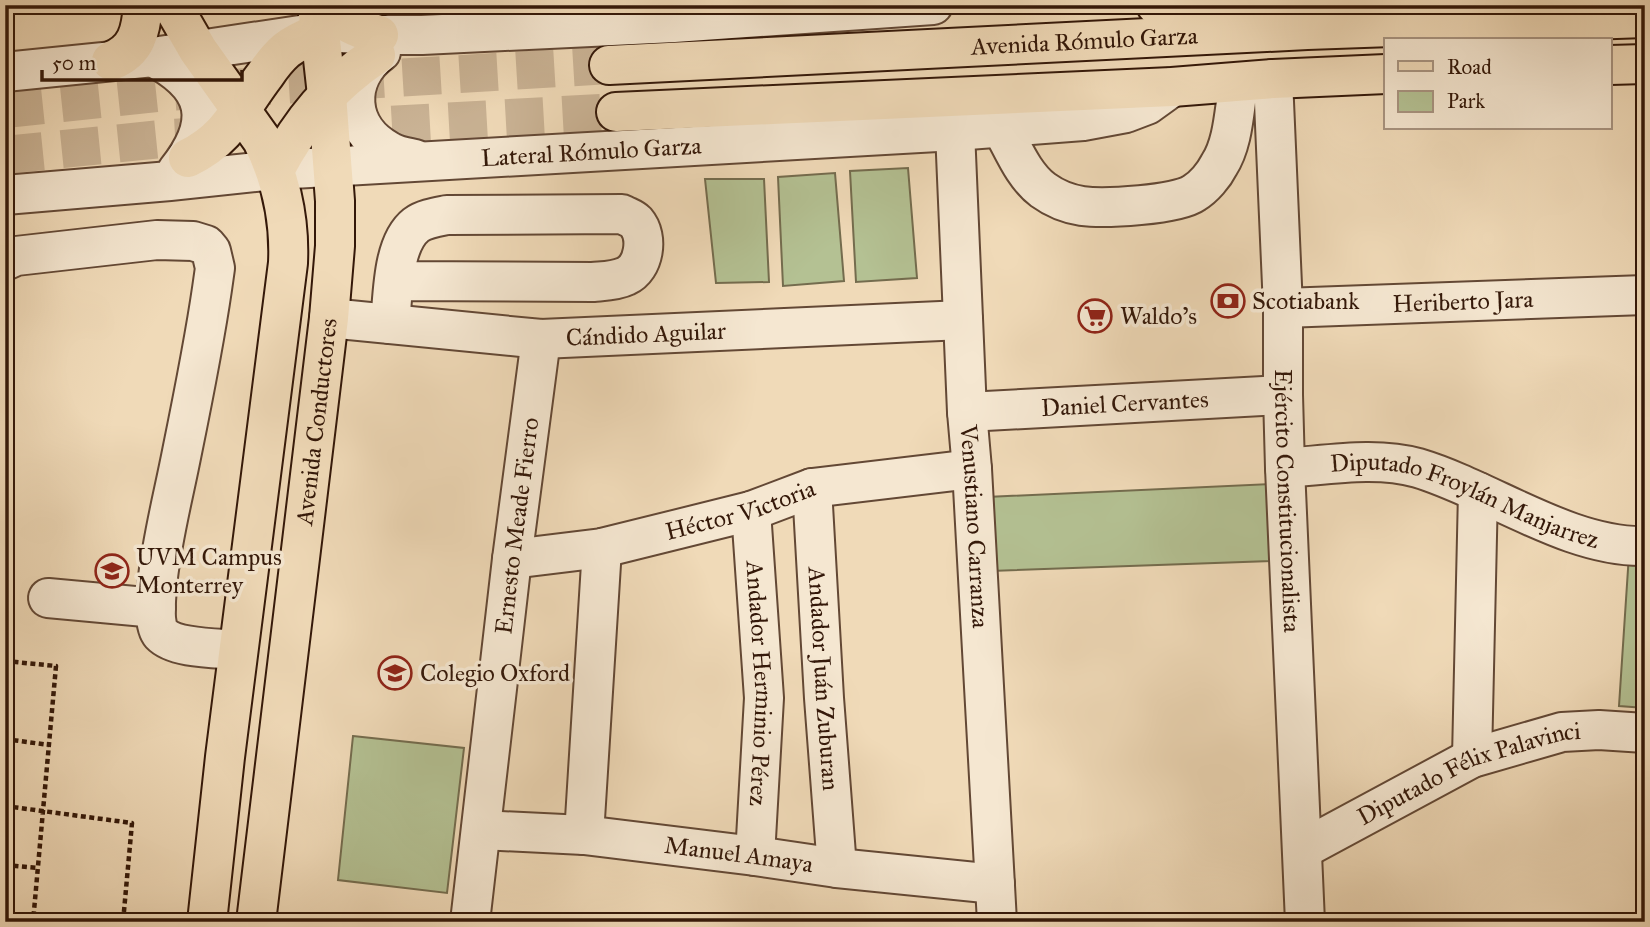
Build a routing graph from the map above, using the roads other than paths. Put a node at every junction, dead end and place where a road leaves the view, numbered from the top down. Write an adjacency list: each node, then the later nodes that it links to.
1 (143, 5): 15 (main road)
2 (172, 5): 13 (main road, Avenida Conductores)
3 (933, 5): 5 (street)
4 (1157, 5): 11 (main road)
5 (851, 8): 6 (street)
6 (725, 13): 9 (street)
7 (1572, 13): 10 (main road, Avenida Rómulo Garza); 11 (main road, Avenida Rómulo Garza)
8 (321, 14): 12 (street); 13 (street); 23 (main road, Avenida Conductores); 24 (main road)
9 (639, 15): 12 (street)
10 (1645, 18)
11 (1307, 30): 17 (main road, Avenida Rómulo Garza)
12 (378, 45): 23 (main road); 28 (street)
13 (198, 50): 14 (street); 24 (main road, Avenida Conductores)
14 (153, 57): 15 (street); 30 (street)
15 (111, 61): 19 (street)
16 (1645, 64): 18 (main road)
17 (609, 65)
18 (1612, 65)
19 (5, 72)
20 (1384, 74): 21 (main road, Avenida Rómulo Garza)
21 (1256, 80): 22 (main road, Avenida Rómulo Garza); 26 (street); 37 (street, Ejército Constitucionalista)
22 (1172, 87): 25 (main road, Avenida Rómulo Garza); 26 (street, Lateral Rómulo Garza)
23 (327, 95): 29 (main road, Avenida Conductores); 31 (main road)
24 (241, 111): 30 (main road); 31 (main road, Avenida Conductores)
25 (615, 112)
26 (1001, 127): 27 (street, Lateral Rómulo Garza)
27 (954, 131): 28 (street, Lateral Rómulo Garza); 39 (street, Venustiano Carranza)
28 (425, 161): 29 (street, Lateral Rómulo Garza)
29 (332, 166): 31 (street, Lateral Rómulo Garza); 38 (main road, Avenida Conductores)
30 (179, 169): 31 (street, Lateral Rómulo Garza); 32 (street, Lateral Rómulo Garza)
31 (275, 170): 54 (main road, Avenida Conductores)
32 (6, 196)
33 (5, 261): 53 (street)
34 (395, 281): 35 (street); 35 (street); 40 (street)
35 (549, 282): 41 (street)
36 (1645, 295): 37 (street, Heriberto Jara)
37 (1283, 308): 42 (street, Ejército Constitucionalista)
38 (329, 318): 40 (street, Cándido Aguilar); 66 (main road, Avenida Conductores)
39 (963, 320): 41 (street, Cándido Aguilar); 43 (street, Venustiano Carranza)
40 (390, 324): 41 (street, Cándido Aguilar)
41 (524, 338): 51 (street, Ernesto Meade Fierro)
42 (1283, 395): 43 (street, Daniel Cervantes); 44 (street, Ejército Constitucionalista)
43 (967, 412): 45 (street, Venustiano Carranza)
44 (1285, 468): 47 (street, Diputado Froylán Manjarrez); 61 (street, Ejército Constitucionalista)
45 (972, 470): 46 (street, Héctor Victoria); 64 (street, Venustiano Carranza)
46 (812, 488): 48 (street, Héctor Victoria); 56 (street, Andador Juán Zuburan)
47 (1478, 492): 49 (street, Diputado Froylán Manjarrez); 58 (street)
48 (751, 511): 50 (street, Héctor Victoria); 55 (street, Andador Herminio Pérez)
49 (1645, 546)
50 (602, 548): 51 (street, Héctor Victoria); 60 (street)
51 (512, 559): 59 (street, Ernesto Meade Fierro)
52 (48, 598): 53 (street)
53 (156, 608): 54 (street)
54 (238, 650): 65 (main road, Avenida Conductores)
55 (764, 698): 56 (street); 62 (street, Andador Herminio Pérez)
56 (824, 698): 63 (street, Andador Juán Zuburan)
57 (1645, 733): 58 (street, Diputado Félix Palavinci)
58 (1472, 758): 61 (street, Diputado Félix Palavinci)
59 (481, 830): 60 (street, Manuel Amaya); 67 (street, Ernesto Meade Fierro)
60 (584, 835): 62 (street, Manuel Amaya)
61 (1303, 849): 69 (street, Ejército Constitucionalista)
62 (755, 856): 63 (street, Manuel Amaya)
63 (837, 868): 64 (street, Manuel Amaya)
64 (995, 884): 68 (street, Venustiano Carranza)
65 (207, 922)
66 (256, 922)
67 (470, 922)
68 (997, 922)
69 (1305, 922)

